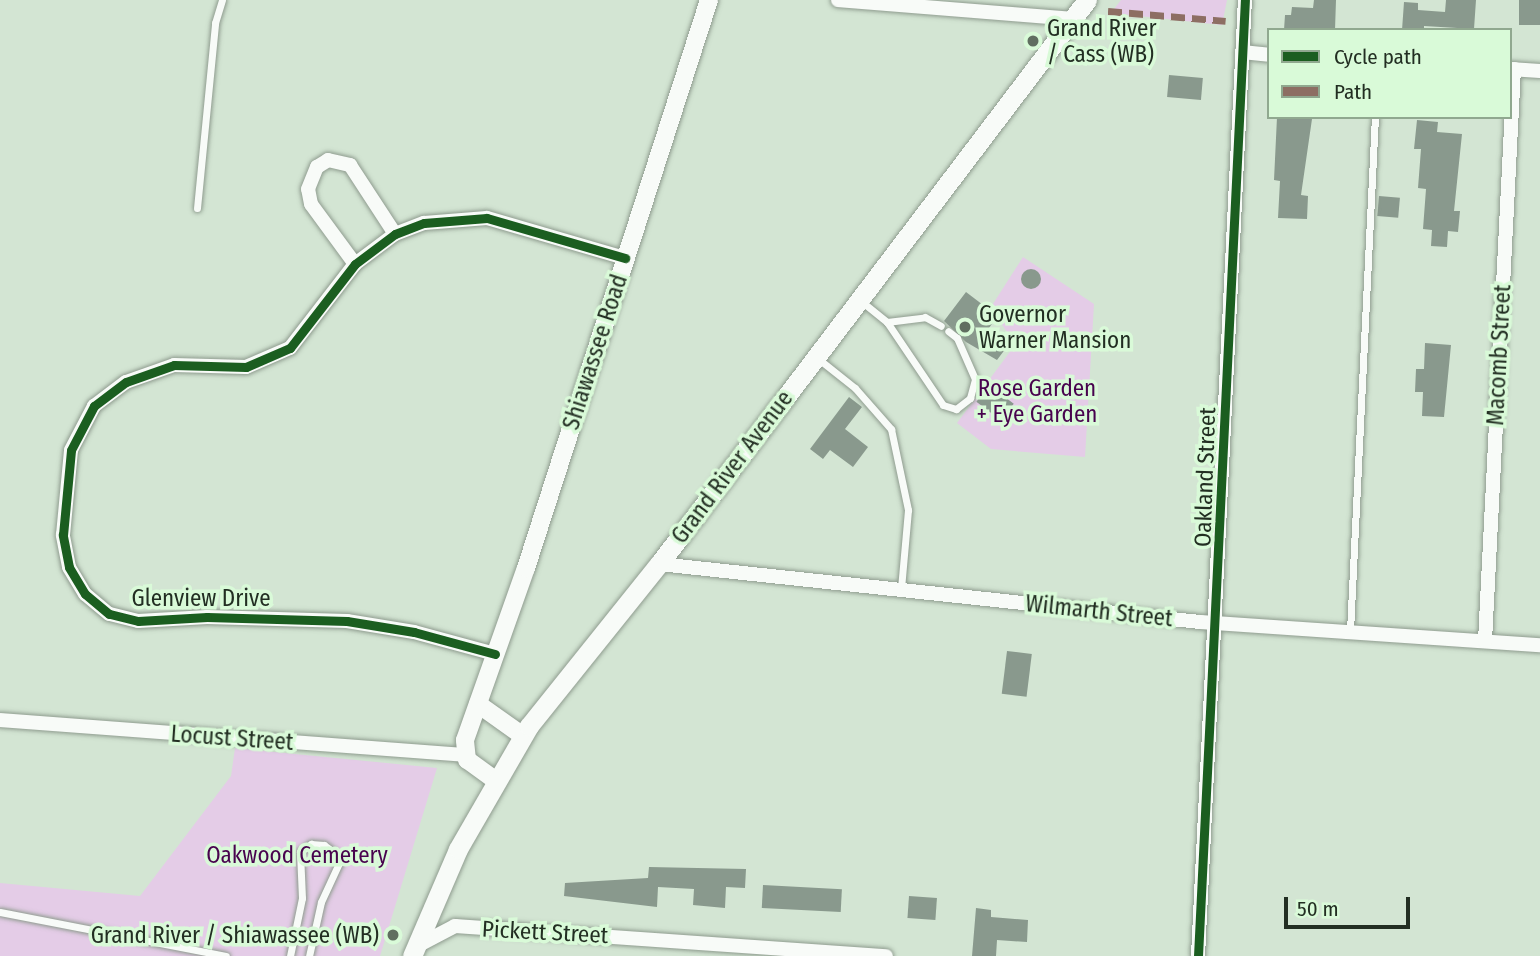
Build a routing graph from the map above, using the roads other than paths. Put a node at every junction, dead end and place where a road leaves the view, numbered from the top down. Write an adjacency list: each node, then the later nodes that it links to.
1 (222, 0): 14 (lane)
2 (709, 0): 16 (street, Shiawassee Road)
3 (838, 0): 6 (street)
4 (1087, 0): 7 (main road, Grand River Avenue)
5 (1245, 0): 8 (street, Oakland Street)
6 (975, 6): 7 (street)
7 (1073, 19): 18 (main road, Grand River Avenue)
8 (1242, 52): 9 (street); 25 (street, Oakland Street)
9 (1267, 55)
10 (1512, 69): 11 (street)
11 (1540, 71)
12 (1375, 119): 26 (lane)
13 (1510, 119): 27 (street, Macomb Street)
14 (197, 208)
15 (396, 234): 16 (street, Glenview Drive); 17 (street, Glenview Drive); 17 (street)
16 (625, 258): 29 (street, Shiawassee Road)
17 (355, 264): 29 (street, Glenview Drive)
18 (859, 300): 19 (lane); 22 (main road, Grand River Avenue)
19 (887, 322): 20 (lane); 21 (lane)
20 (941, 326)
21 (948, 331)
22 (816, 357): 23 (main road, Grand River Avenue); 24 (lane)
23 (659, 564): 24 (street, Wilmarth Street); 32 (main road, Grand River Avenue)
24 (901, 589): 25 (street, Wilmarth Street)
25 (1218, 621): 26 (street, Wilmarth Street); 42 (street, Oakland Street)
26 (1350, 631): 27 (street, Wilmarth Street)
27 (1485, 640): 28 (street, Wilmarth Street)
28 (1540, 645)
29 (495, 654): 30 (street, Shiawassee Road)
30 (478, 704): 32 (street); 33 (street, Shiawassee Road)
31 (0, 720): 33 (street, Locust Street)
32 (523, 736): 34 (main road, Grand River Avenue)
33 (464, 755): 34 (street)
34 (495, 780): 36 (main road, Grand River Avenue)
35 (0, 912): 37 (lane)
36 (414, 951): 41 (street, Pickett Street)
37 (187, 953): 38 (lane)
38 (226, 956)
39 (290, 956): 40 (lane)
40 (309, 956)
41 (886, 956)
42 (1198, 956)

